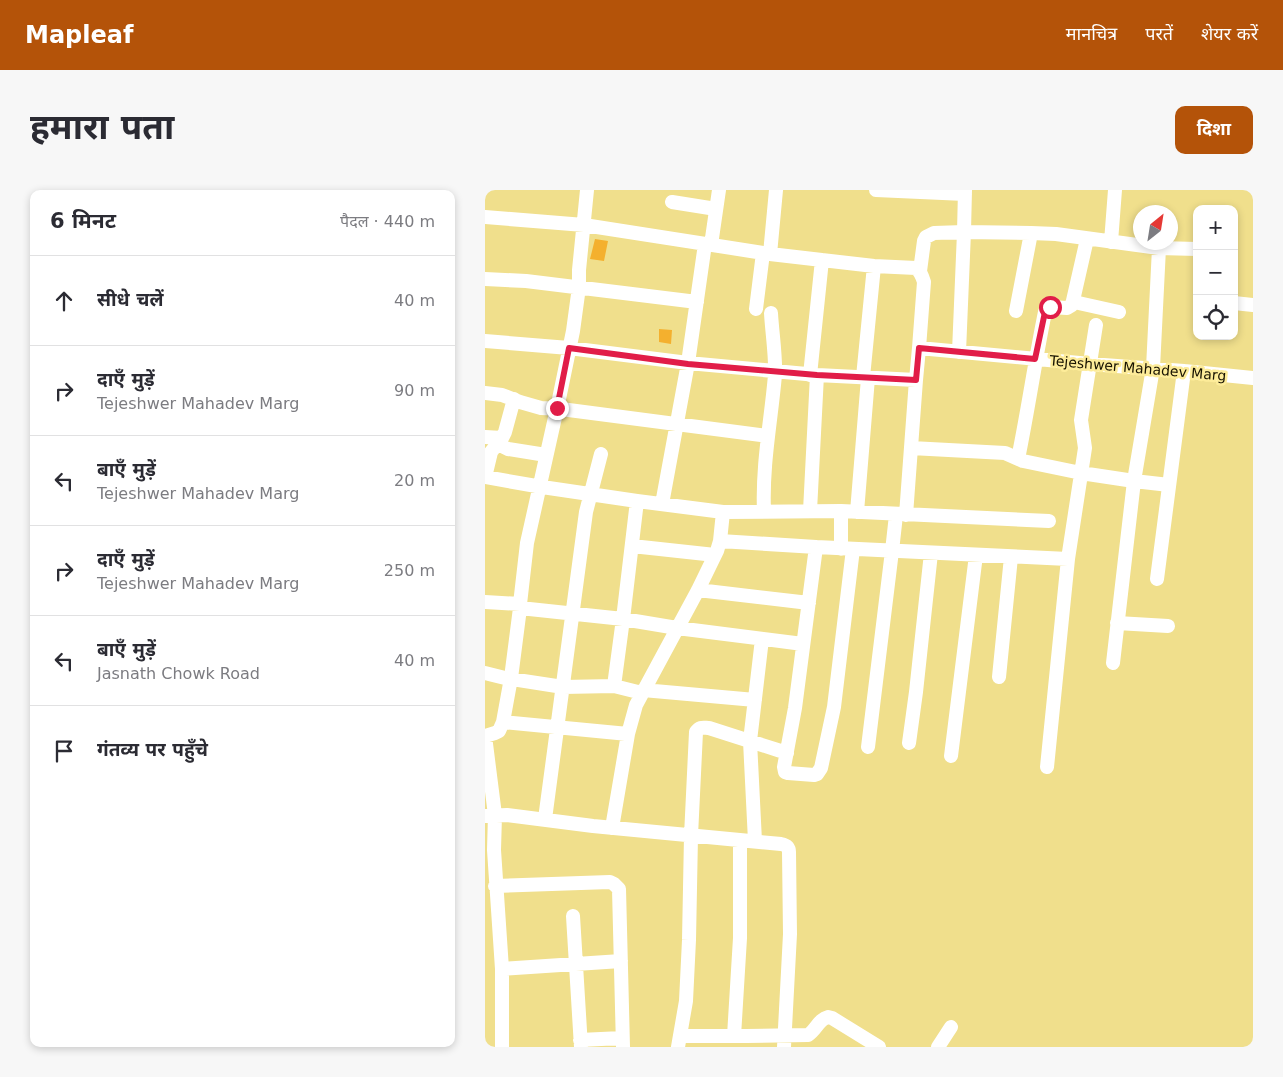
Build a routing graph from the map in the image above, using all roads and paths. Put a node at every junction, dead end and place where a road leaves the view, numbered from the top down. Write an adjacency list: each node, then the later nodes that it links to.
1 (587, 190): 10 (street)
2 (719, 190): 8 (street)
3 (776, 190): 20 (street)
4 (876, 190): 6 (street)
5 (1115, 190): 14 (street)
6 (965, 192): 11 (street)
7 (672, 202): 8 (street)
8 (716, 209): 15 (street)
9 (485, 217): 10 (street)
10 (584, 225): 15 (street); 25 (street)
11 (965, 232): 12 (street); 23 (street); 38 (street)
12 (1031, 233): 13 (street); 31 (street)
13 (1087, 239): 14 (street); 27 (street)
14 (1111, 242): 16 (street)
15 (708, 244): 20 (street); 26 (street)
16 (1133, 245)
17 (1178, 248): 18 (street)
18 (1193, 249)
19 (1159, 250): 42 (street)
20 (767, 254): 21 (street); 30 (street)
21 (822, 260): 22 (street); 45 (street)
22 (874, 266): 23 (street); 46 (street)
23 (920, 271): 37 (street)
24 (485, 278): 25 (street)
25 (579, 287): 26 (street); 36 (street)
26 (697, 302): 40 (street)
27 (1073, 302): 32 (street); 39 (street)
28 (1238, 303): 29 (street)
29 (1253, 305)
30 (756, 309)
31 (1016, 311)
32 (1119, 312)
33 (771, 314): 44 (street)
34 (1096, 325): 41 (street)
35 (485, 341): 36 (street)
36 (569, 348): 40 (street); 51 (street)
37 (919, 348): 38 (street, Tejeshwer Mahadev Marg); 48 (street)
38 (959, 352): 39 (street, Tejeshwer Mahadev Marg)
39 (1035, 359): 41 (street, Tejeshwer Mahadev Marg); 59 (street)
40 (688, 364): 44 (street); 52 (street)
41 (1090, 364): 42 (street, Tejeshwer Mahadev Marg); 60 (street)
42 (1153, 369): 43 (street, Tejeshwer Mahadev Marg); 62 (street)
43 (1184, 370): 47 (street, Tejeshwer Mahadev Marg); 63 (street)
44 (775, 371): 45 (street); 53 (street)
45 (814, 375): 46 (street); 69 (street)
46 (865, 378): 48 (street); 72 (street)
47 (1253, 378)
48 (916, 380): 56 (street)
49 (485, 393): 50 (street)
50 (514, 399): 51 (street); 55 (street)
51 (557, 408): 52 (street); 58 (street)
52 (677, 424): 53 (street); 67 (street)
53 (767, 436): 68 (street)
54 (485, 437): 55 (street)
55 (500, 441): 58 (street); 61 (street)
56 (911, 448): 59 (street); 73 (street)
57 (601, 454): 65 (street)
58 (546, 455): 64 (street)
59 (1018, 459): 60 (street)
60 (1081, 473): 62 (street); 84 (street)
61 (485, 477): 64 (street)
62 (1134, 481): 63 (street); 91 (street)
63 (1169, 485): 85 (street)
64 (539, 487): 65 (street); 87 (street)
65 (591, 494): 66 (street); 89 (street)
66 (637, 501): 67 (street); 76 (street)
67 (661, 504): 71 (street)
68 (764, 511): 69 (street); 71 (street)
69 (810, 511): 70 (street)
70 (841, 511): 72 (street); 78 (street)
71 (723, 512): 75 (street)
72 (857, 512): 73 (street)
73 (901, 515): 74 (street); 79 (street)
74 (1049, 522)
75 (720, 542): 77 (street); 81 (street)
76 (632, 546): 81 (street); 90 (street)
77 (816, 548): 78 (street); 88 (street)
78 (847, 549): 79 (street); 111 (street)
79 (893, 551): 80 (street); 110 (street)
80 (931, 553): 82 (street); 109 (street)
81 (715, 555): 86 (street)
82 (976, 555): 83 (street); 112 (street)
83 (1011, 557): 84 (street); 98 (street)
84 (1068, 559): 113 (street)
85 (1157, 579)
86 (698, 590): 88 (street); 93 (street)
87 (485, 602)
88 (809, 604): 95 (street)
89 (574, 614): 90 (street); 99 (street); 101 (street)
90 (623, 619): 93 (street); 100 (street)
91 (1117, 623): 92 (street); 96 (street)
92 (1168, 626)
93 (677, 628): 94 (street); 102 (street)
94 (762, 639): 95 (street); 103 (street)
95 (803, 644): 111 (street)
96 (1113, 663)
97 (485, 672): 99 (street)
98 (999, 677)
99 (511, 678): 101 (street); 104 (street)
100 (614, 686): 101 (street); 102 (street)
101 (563, 687): 105 (street)
102 (642, 691): 103 (street); 106 (street)
103 (755, 700): 108 (street)
104 (503, 722): 105 (street); 107 (street)
105 (558, 728): 106 (street); 115 (street)
106 (627, 734): 116 (street)
107 (485, 736): 114 (street)
108 (750, 741): 111 (street); 117 (street); 119 (street)
109 (909, 743)
110 (868, 747)
111 (787, 753)
112 (951, 756)
113 (1047, 767)
114 (490, 815): 115 (street); 120 (street)
115 (545, 819): 116 (street)
116 (612, 828): 117 (street)
117 (691, 836): 118 (street); 127 (street)
118 (740, 840): 119 (street); 126 (street)
119 (755, 841): 129 (street)
120 (495, 886): 122 (street); 124 (street)
121 (573, 916): 123 (street)
122 (621, 961): 123 (street); 130 (street)
123 (575, 964): 124 (street); 131 (street)
124 (501, 969): 132 (street)
125 (951, 1027): 134 (street)
126 (742, 1040): 128 (street); 129 (street)
127 (679, 1041): 128 (street)
128 (708, 1041)
129 (784, 1041): 133 (street)
130 (622, 1042): 131 (street)
131 (581, 1044)
132 (502, 1047)
133 (879, 1047)
134 (938, 1047)

